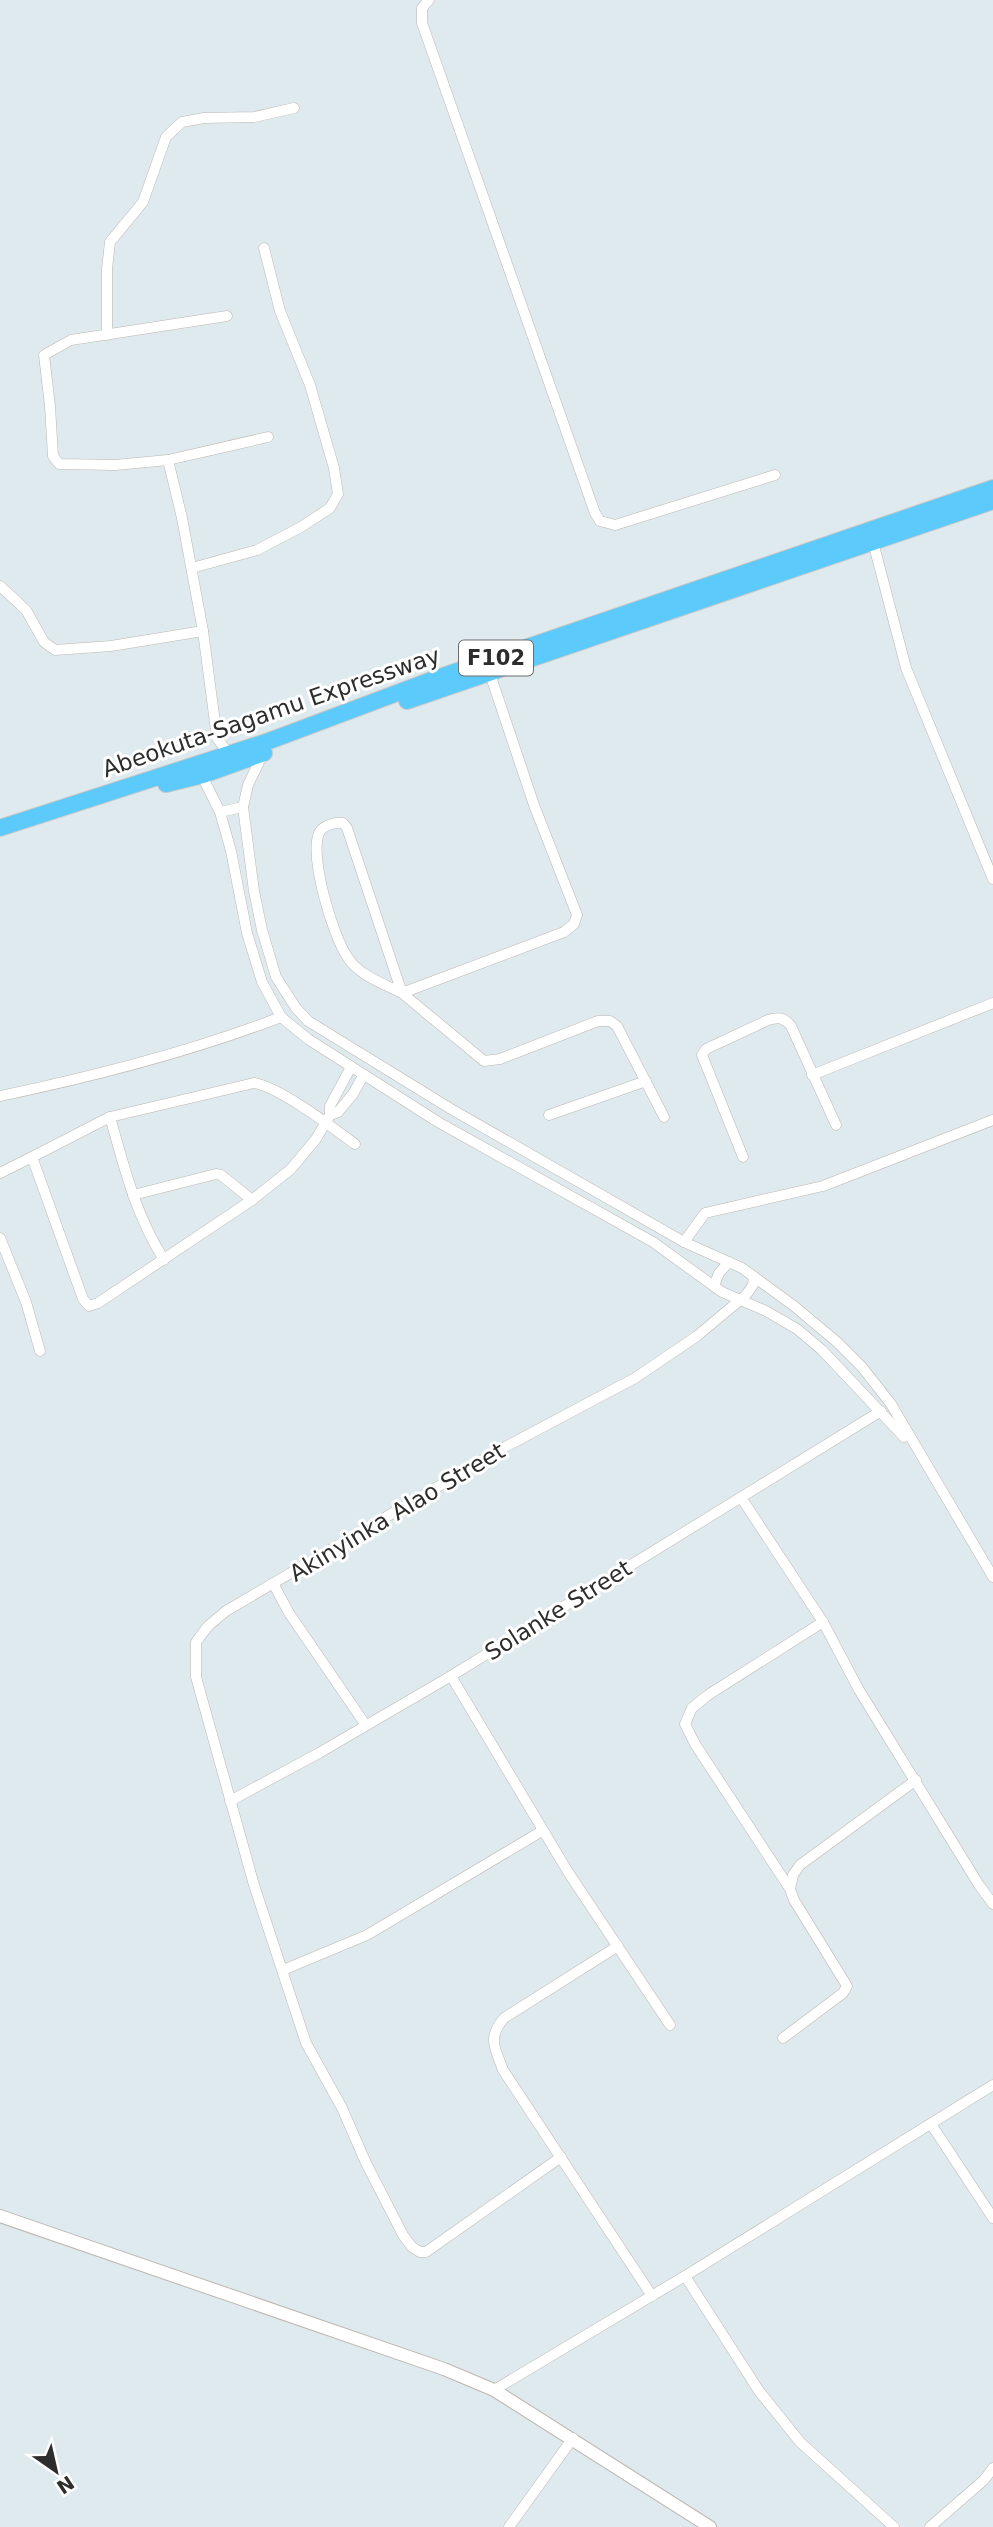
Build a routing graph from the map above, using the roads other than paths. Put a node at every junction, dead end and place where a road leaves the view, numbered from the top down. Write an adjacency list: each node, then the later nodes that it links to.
1 (429, 0): 8 (street)
2 (294, 108): 5 (street)
3 (264, 248): 12 (street)
4 (227, 316): 5 (street)
5 (107, 335): 7 (street)
6 (268, 437): 7 (street)
7 (168, 460): 12 (street)
8 (775, 475)
9 (993, 488): 16 (highway, Abeokuta-Sagamu Expressway / F102)
10 (993, 500): 11 (highway, Abeokuta-Sagamu Expressway / F102)
11 (873, 542): 15 (highway, Abeokuta-Sagamu Expressway / F102); 25 (street)
12 (192, 568): 14 (street)
13 (0, 586): 14 (street)
14 (203, 631): 17 (street)
15 (490, 674): 16 (highway, Abeokuta-Sagamu Expressway / F102); 26 (street)
16 (266, 747): 17 (highway, Abeokuta-Sagamu Expressway / F102); 18 (highway, Abeokuta-Sagamu Expressway / F102); 19 (street)
17 (229, 754): 18 (highway, Abeokuta-Sagamu Expressway / F102)
18 (199, 770): 20 (street); 21 (highway, Abeokuta-Sagamu Expressway / F102); 22 (highway, Abeokuta-Sagamu Expressway / F102)
19 (243, 807): 20 (street); 23 (street)
20 (220, 812): 24 (street)
21 (0, 828)
22 (0, 837)
23 (248, 847): 24 (street); 47 (street)
24 (231, 851): 28 (street)
25 (993, 879)
26 (402, 993): 26 (street); 32 (street)
27 (993, 1003): 30 (street)
28 (281, 1017): 29 (street); 33 (street)
29 (351, 1068): 31 (street); 37 (street)
30 (812, 1074): 39 (street); 42 (street)
31 (363, 1076): 37 (street); 51 (street)
32 (646, 1081): 34 (street); 36 (street)
33 (0, 1096)
34 (549, 1115)
35 (110, 1117): 37 (street); 41 (street); 44 (street)
36 (664, 1117)
37 (328, 1119): 40 (street); 45 (street)
38 (993, 1119): 47 (street)
39 (836, 1125)
40 (355, 1144)
41 (32, 1157): 43 (street); 48 (street)
42 (743, 1157)
43 (0, 1173)
44 (133, 1195): 45 (street); 48 (street)
45 (252, 1199): 48 (street)
46 (0, 1238): 53 (street)
47 (684, 1242): 49 (street)
48 (164, 1260)
49 (729, 1262): 50 (street); 51 (street)
50 (754, 1277): 52 (street, Akinyinka Alao Street); 55 (street)
51 (714, 1286): 52 (street)
52 (739, 1300): 54 (street); 59 (street, Akinyinka Alao Street)
53 (40, 1351)
54 (881, 1411): 55 (street); 56 (street, Solanke Street)
55 (916, 1450): 57 (street)
56 (743, 1499): 60 (street); 61 (street, Solanke Street)
57 (989, 1560): 58 (street)
58 (993, 1577)
59 (274, 1585): 62 (street); 64 (street, Akinyinka Alao Street)
60 (823, 1622): 63 (street); 66 (street)
61 (452, 1676): 62 (street, Solanke Street); 65 (street)
62 (365, 1724): 64 (street, Solanke Street)
63 (916, 1780): 66 (street); 67 (street)
64 (230, 1801): 69 (street, Akinyinka Alao Street)
65 (542, 1830): 68 (street); 69 (street)
66 (790, 1889): 71 (street)
67 (993, 1904)
68 (618, 1946): 70 (street); 74 (street)
69 (283, 1970): 74 (street, Akinyinka Alao Street)
70 (670, 2025)
71 (783, 2038)
72 (993, 2085): 73 (street)
73 (931, 2124): 76 (street); 77 (street)
74 (561, 2157): 78 (street)
75 (0, 2216): 79 (street)
76 (993, 2218)
77 (685, 2276): 78 (street); 84 (street)
78 (652, 2296): 79 (street)
79 (494, 2390): 80 (street)
80 (573, 2438): 82 (street); 83 (street)
81 (993, 2468): 85 (street)
82 (703, 2525)
83 (509, 2527)
84 (894, 2527)
85 (930, 2527)

